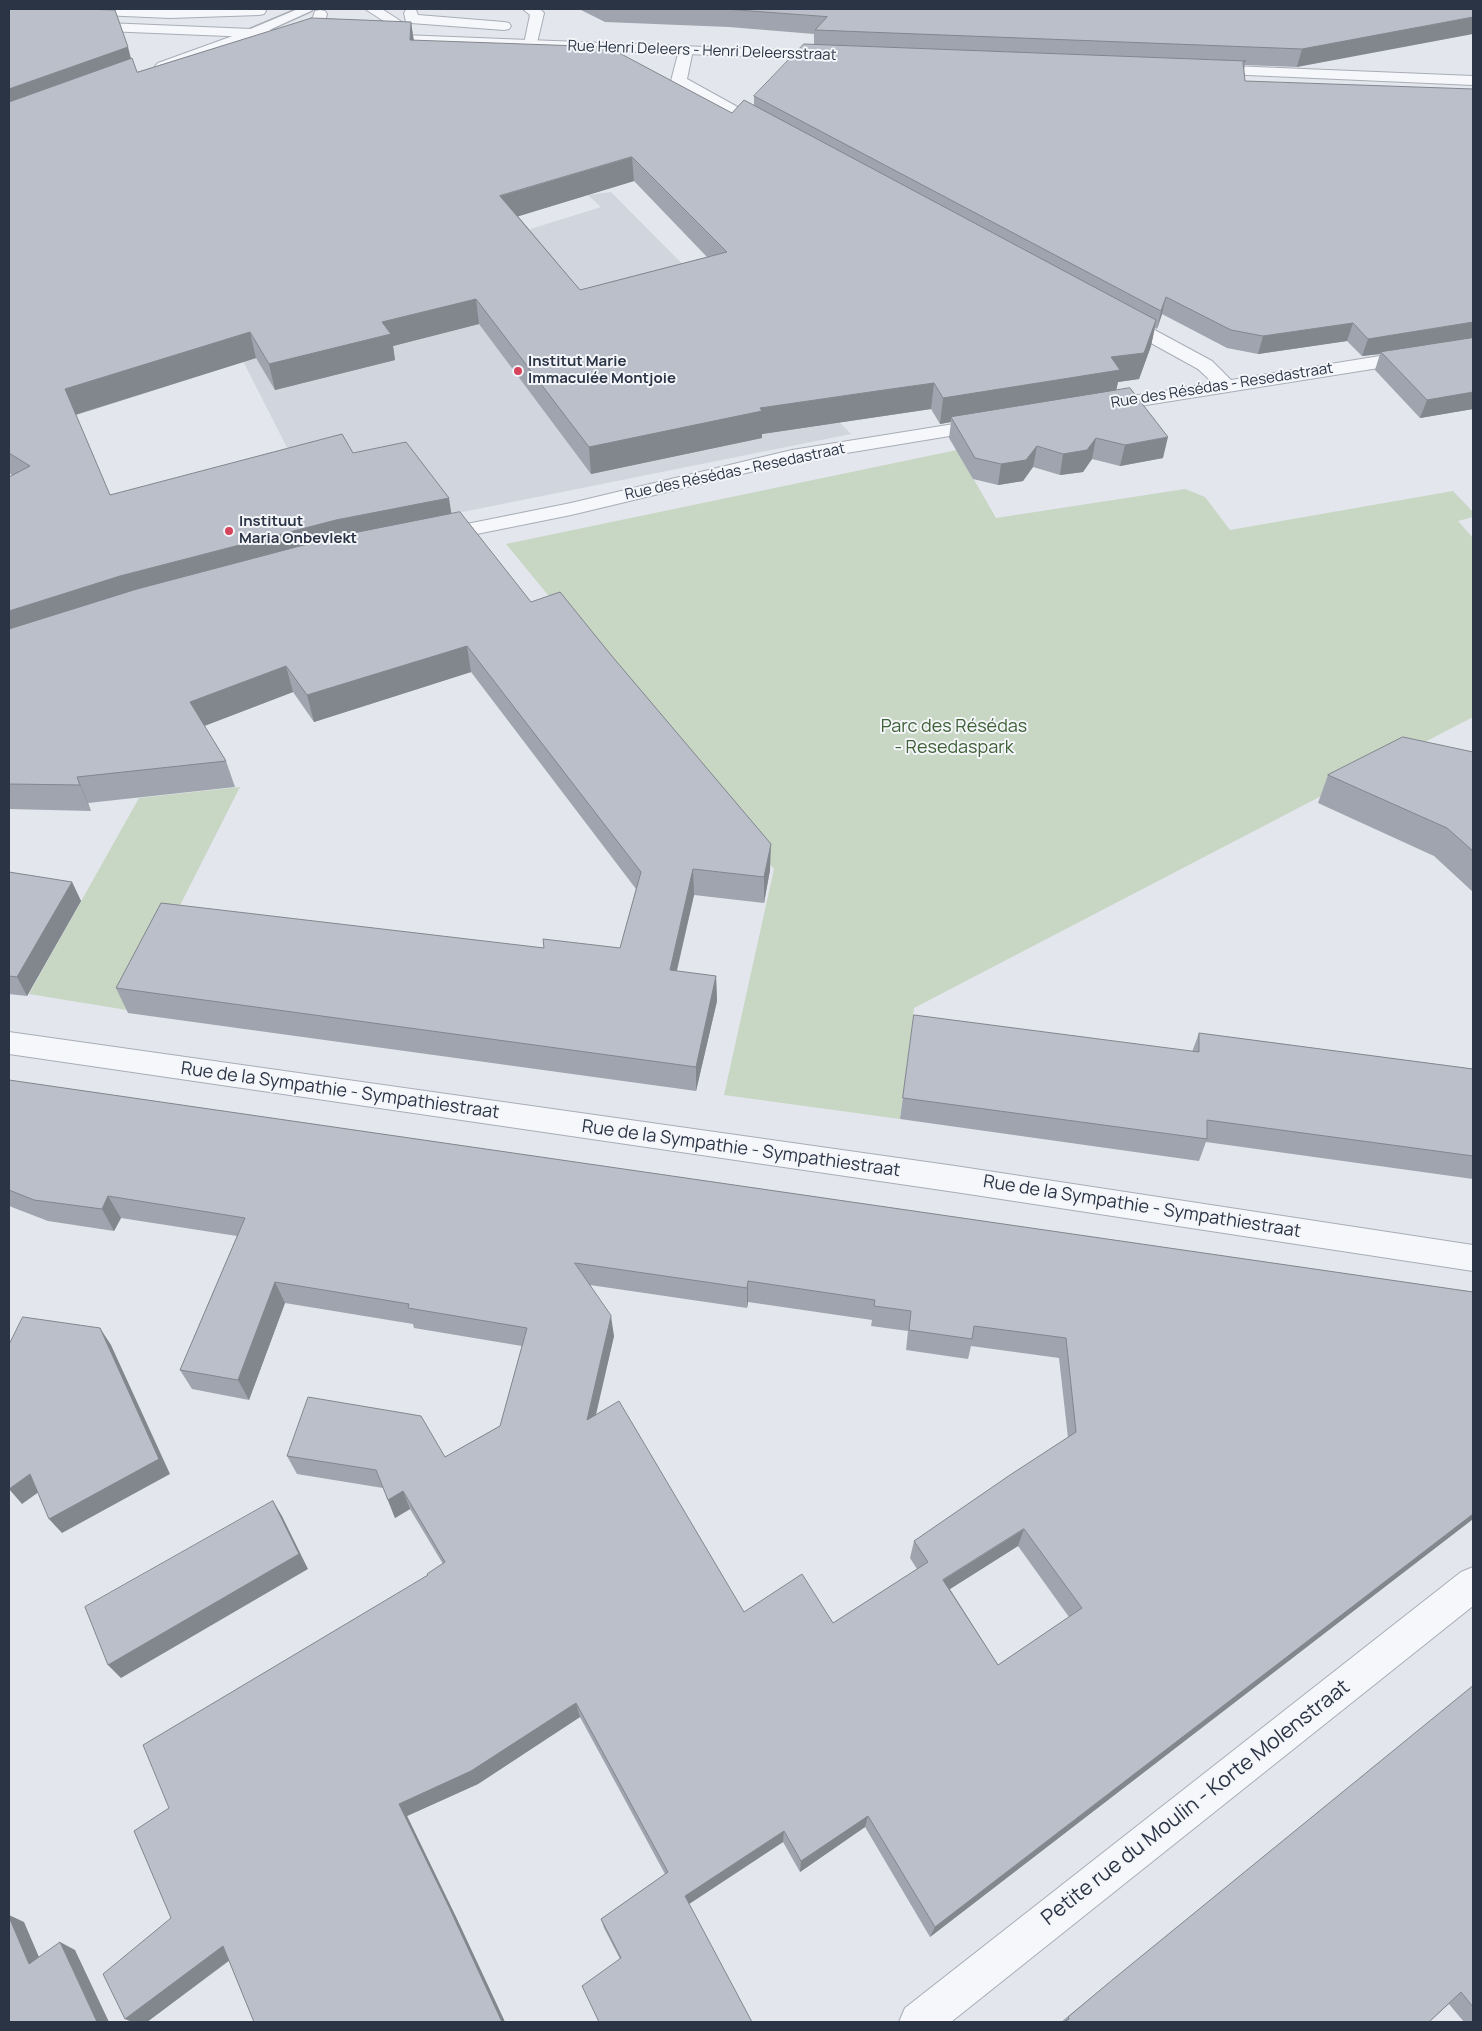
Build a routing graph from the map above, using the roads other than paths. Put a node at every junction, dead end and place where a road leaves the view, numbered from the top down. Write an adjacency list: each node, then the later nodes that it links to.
1 (276, 9): 5 (street)
2 (530, 9): 17 (street)
3 (29, 10): 4 (street)
4 (60, 10): 5 (street)
5 (259, 11): 11 (street)
6 (411, 13): 9 (street); 12 (street)
7 (317, 14): 8 (street); 13 (street); 14 (lane)
8 (337, 14)
9 (369, 15)
10 (9, 23): 14 (street)
11 (232, 25)
12 (504, 26)
13 (306, 27)
14 (252, 33): 15 (street); 20 (street)
15 (318, 35)
16 (364, 37): 17 (street, Rue Henri Deleers - Henri Deleersstraat)
17 (531, 44): 18 (street, Rue Henri Deleers - Henri Deleersstraat)
18 (686, 50): 19 (street, Rue Henri Deleers - Henri Deleersstraat); 23 (street)
19 (842, 56)
20 (153, 70)
21 (1187, 70): 22 (street)
22 (1473, 81)
23 (784, 138)
24 (1100, 308): 26 (street)
25 (1473, 347): 26 (street, Rue des Résédas - Resedastraat)
26 (1226, 385): 27 (street, Rue des Résédas - Resedastraat)
27 (1078, 409)
28 (1000, 422): 29 (street, Rue des Résédas - Resedastraat)
29 (419, 539)
30 (9, 1043): 31 (street, Rue de la Sympathie - Sympathiestraat)
31 (1473, 1258)
32 (1473, 1584): 33 (street, Petite rue du Moulin - Korte Molenstraat)
33 (918, 2022)

